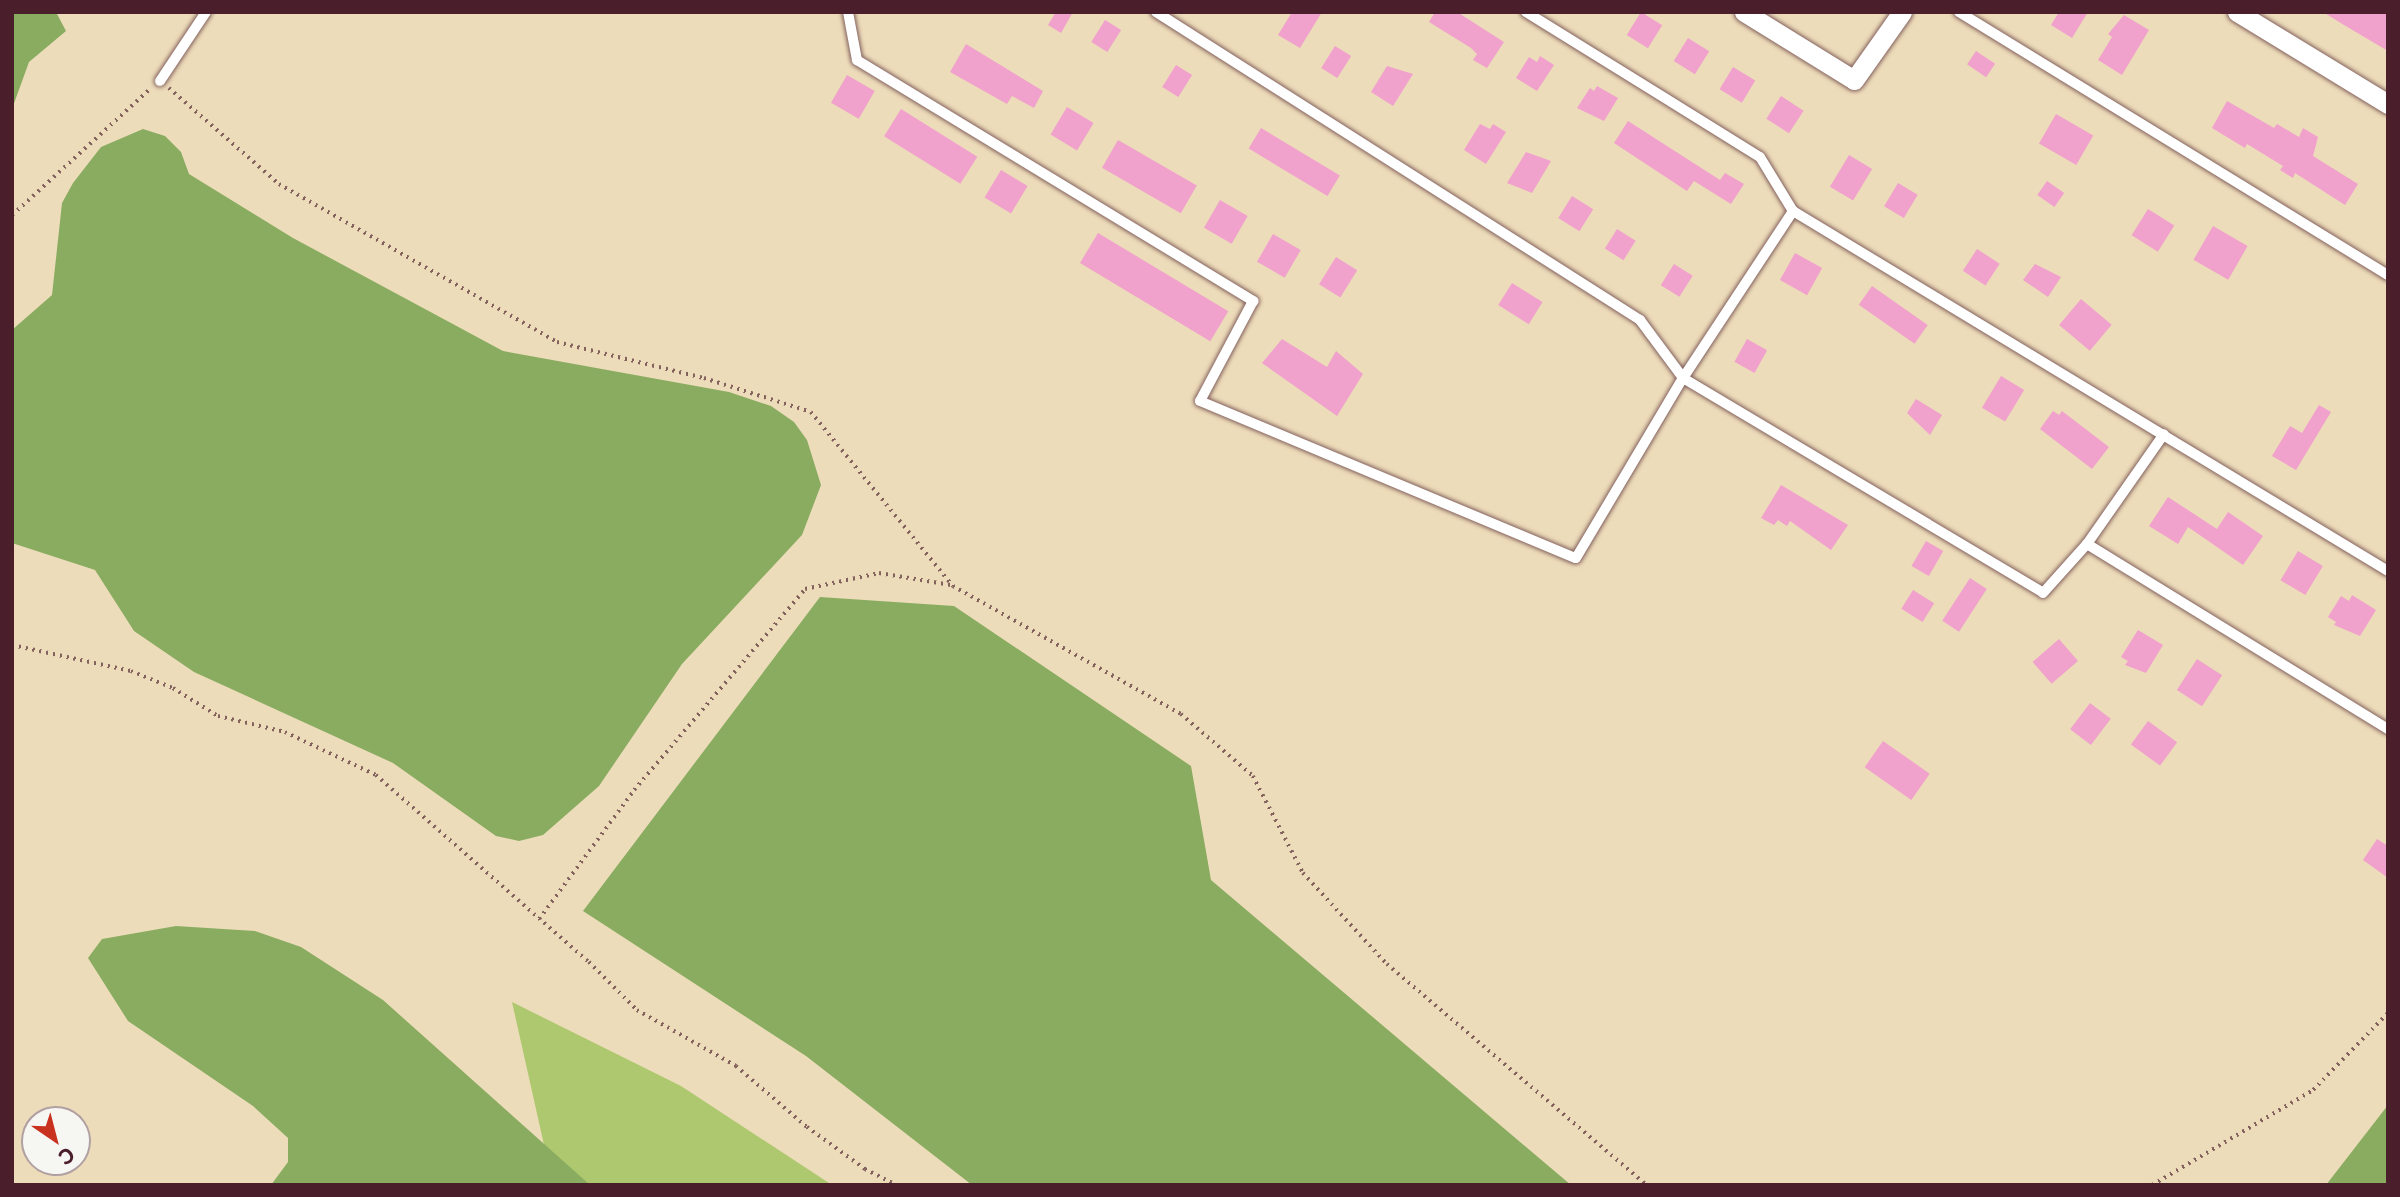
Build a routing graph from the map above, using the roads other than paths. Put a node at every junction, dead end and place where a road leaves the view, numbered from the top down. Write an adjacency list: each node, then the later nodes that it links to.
1 (206, 12): 9 (lane)
2 (848, 12): 13 (lane)
3 (1156, 12): 13 (lane)
4 (1526, 12): 11 (lane)
5 (1744, 12): 6 (street)
6 (1902, 12)
7 (1959, 12): 12 (lane)
8 (2237, 12): 10 (street)
9 (160, 80)
10 (2388, 104)
11 (1793, 211): 13 (lane); 14 (lane)
12 (2388, 275)
13 (1682, 378): 15 (lane)
14 (2164, 434): 15 (lane); 16 (lane)
15 (2087, 544): 17 (lane)
16 (2388, 571)
17 (2388, 729)

